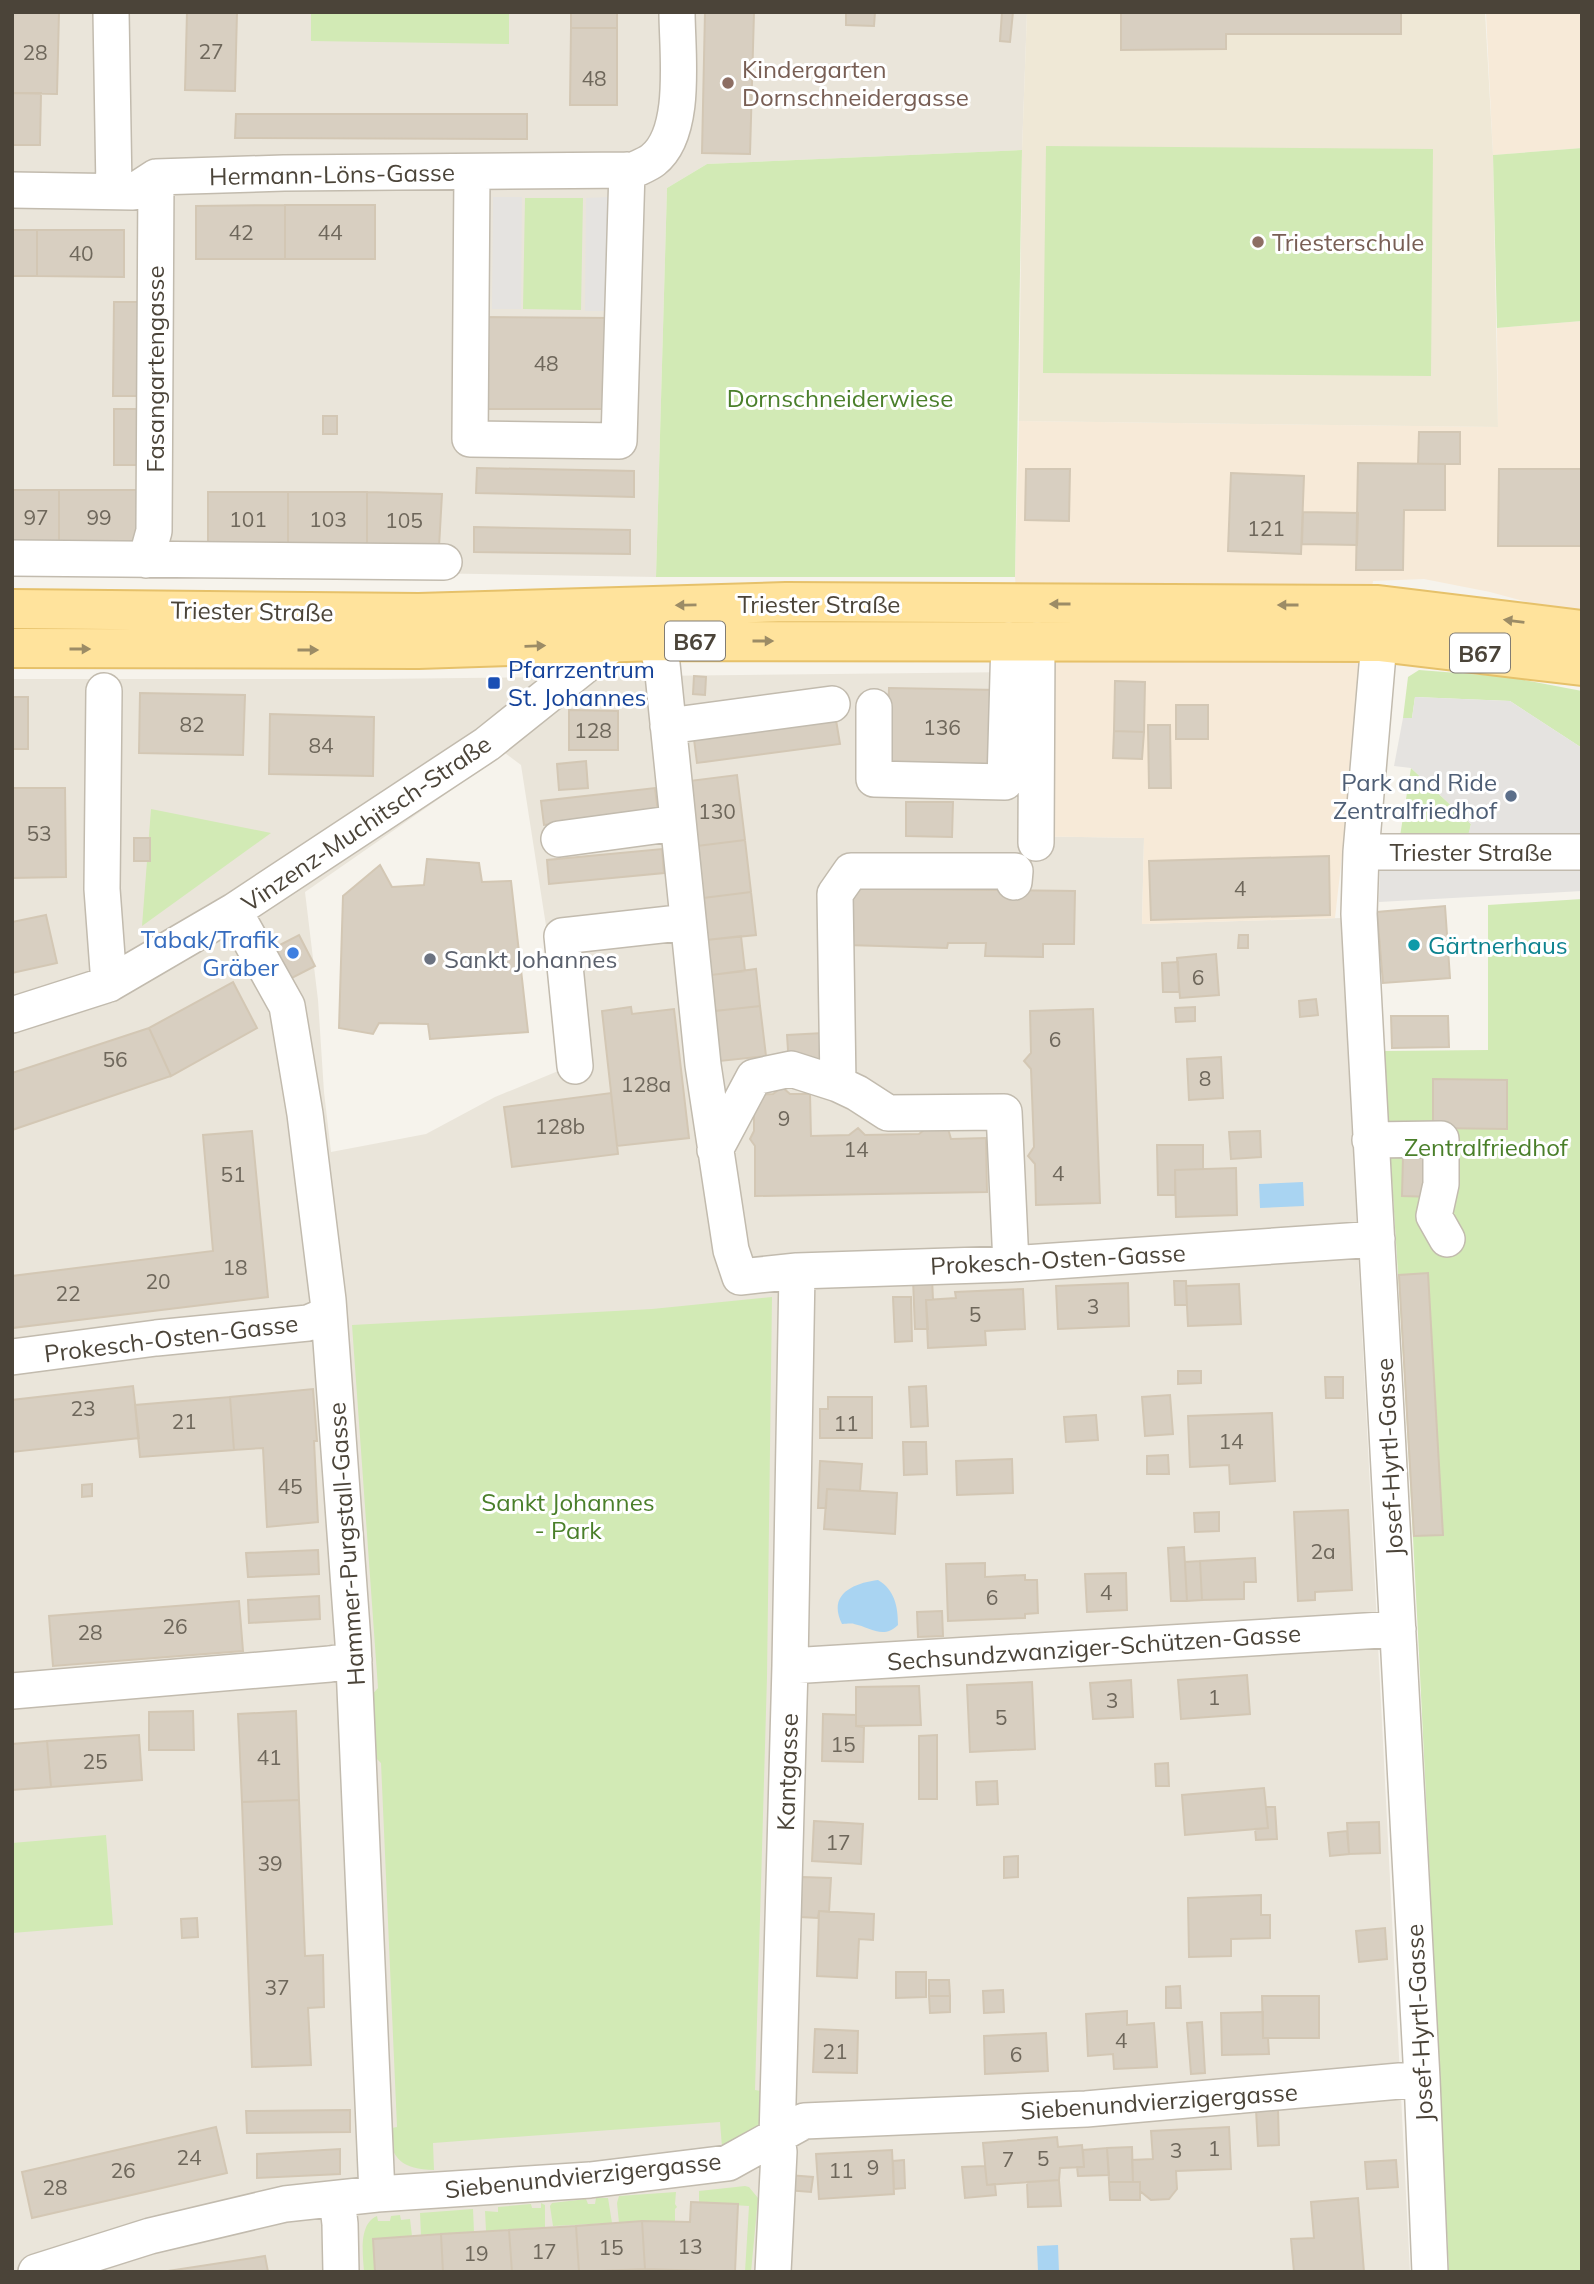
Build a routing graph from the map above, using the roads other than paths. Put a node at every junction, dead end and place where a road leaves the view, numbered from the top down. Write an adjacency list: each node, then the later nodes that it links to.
1 (111, 12): 7 (street)
2 (677, 12): 3 (street)
3 (640, 165): 4 (street, Hermann-Löns-Gasse); 4 (street)
4 (471, 172): 5 (street, Hermann-Löns-Gasse)
5 (156, 177): 7 (street, Hermann-Löns-Gasse); 9 (street, Fasangartengasse)
6 (12, 190): 7 (street, Hermann-Löns-Gasse)
7 (114, 190)
8 (12, 558): 9 (street)
9 (146, 560): 10 (street)
10 (444, 562)
11 (12, 609): 12 (main road, Triester Straße / B67, one-way to 11)
12 (1582, 630)
13 (1023, 640): 14 (main road, Triester Straße / B67, one-way to 13); 15 (main road, Triester Straße / B67); 21 (street); 25 (street)
14 (655, 641): 16 (main road, Triester Straße / B67); 22 (street)
15 (1379, 642): 18 (main road, Triester Straße / B67); 26 (street, Josef-Hyrtl-Gasse)
16 (612, 644): 17 (main road, Triester Straße / B67, one-way to 16); 29 (street, Vinzenz-Muchitsch-Straße)
17 (12, 648)
18 (1582, 666)
19 (104, 691): 31 (street)
20 (831, 704): 22 (street)
21 (874, 707)
22 (668, 726): 23 (street)
23 (677, 824): 24 (street); 30 (street)
24 (559, 839)
25 (1036, 843)
26 (1361, 852): 27 (street, Triester Straße); 35 (street, Josef-Hyrtl-Gasse)
27 (1582, 852)
28 (1014, 882): 34 (street)
29 (234, 911): 31 (street, Vinzenz-Muchitsch-Straße); 41 (street, Hammer-Purgstall-Gasse)
30 (688, 922): 33 (street); 36 (street)
31 (109, 984): 32 (street, Vinzenz-Muchitsch-Straße)
32 (12, 1015)
33 (575, 1066)
34 (838, 1084): 36 (street); 39 (street)
35 (1370, 1140): 37 (street, Josef-Hyrtl-Gasse); 38 (street)
36 (715, 1150): 40 (street, Prokesch-Osten-Gasse)
37 (1377, 1239): 39 (street, Prokesch-Osten-Gasse); 43 (street, Josef-Hyrtl-Gasse)
38 (1447, 1239)
39 (1011, 1264): 40 (street, Prokesch-Osten-Gasse)
40 (797, 1271): 45 (street, Kantgasse)
41 (330, 1314): 42 (street, Prokesch-Osten-Gasse); 44 (street, Hammer-Purgstall-Gasse)
42 (12, 1357)
43 (1398, 1629): 45 (street, Sechsundzwanziger-Schützen-Gasse); 47 (street, Josef-Hyrtl-Gasse)
44 (354, 1660): 46 (street); 49 (street, Hammer-Purgstall-Gasse)
45 (790, 1666): 48 (street, Kantgasse)
46 (12, 1691)
47 (1422, 2079): 48 (street, Siebenundvierzigergasse); 54 (street, Josef-Hyrtl-Gasse)
48 (777, 2138): 49 (street, Siebenundvierzigergasse); 53 (street, Kantgasse)
49 (377, 2194): 50 (street, Siebenundvierzigergasse)
50 (337, 2199): 51 (street, Siebenundvierzigergasse); 52 (street)
51 (36, 2272)
52 (341, 2272)
53 (773, 2272)
54 (1430, 2272)

